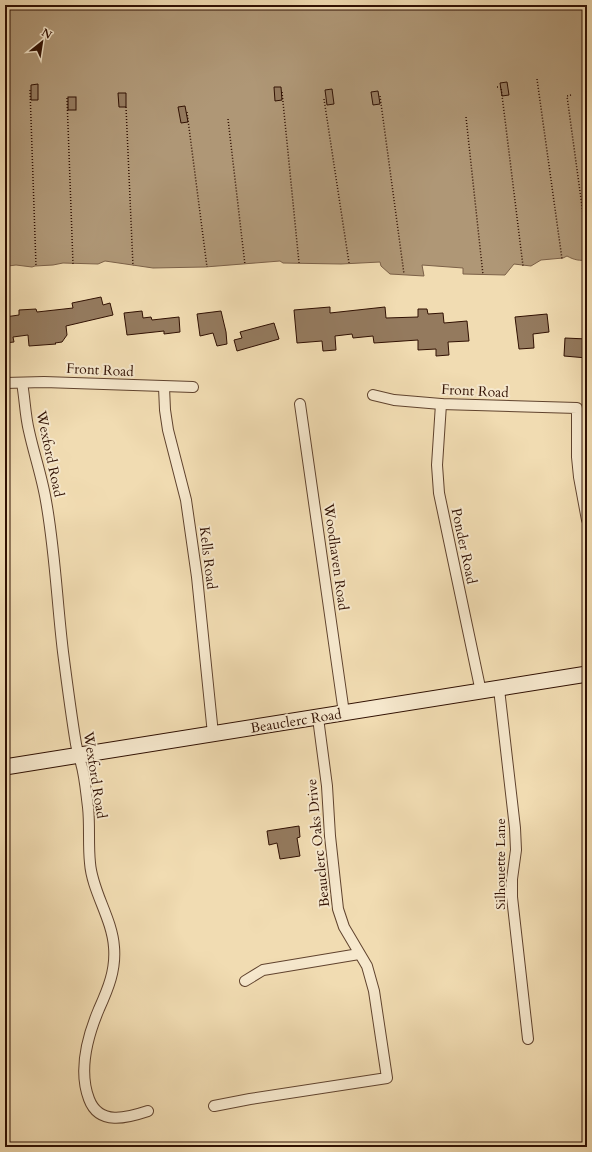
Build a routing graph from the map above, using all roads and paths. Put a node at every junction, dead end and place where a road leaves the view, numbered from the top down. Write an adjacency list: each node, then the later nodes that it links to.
1 (538, 79): 14 (path)
2 (497, 87): 21 (path)
3 (30, 90): 19 (path)
4 (282, 92): 15 (path)
5 (571, 95): 13 (path)
6 (380, 96): 23 (path)
7 (67, 98): 17 (path)
8 (324, 99): 16 (path)
9 (126, 107): 20 (path)
10 (187, 112): 22 (path)
11 (466, 116): 24 (path)
12 (228, 119): 18 (path)
13 (587, 243)
14 (562, 259)
15 (299, 263)
16 (349, 263)
17 (72, 264)
18 (245, 265)
19 (36, 266)
20 (133, 266)
21 (523, 266)
22 (207, 267)
23 (404, 274)
24 (483, 275)
25 (5, 383): 26 (street, Front Road)
26 (22, 383): 27 (street, Front Road); 39 (street, Wexford Road)
27 (164, 387): 28 (street, Front Road); 38 (street, Kells Road)
28 (193, 387)
29 (373, 395): 31 (street, Front Road)
30 (300, 404): 36 (street, Woodhaven Road)
31 (441, 404): 32 (street, Front Road); 35 (street, Ponder Road)
32 (587, 520)
33 (587, 674): 34 (street, Beauclerc Road)
34 (499, 689): 35 (street, Beauclerc Road); 43 (street, Silhouette Lane)
35 (481, 692): 36 (street, Beauclerc Road)
36 (344, 713): 37 (street, Beauclerc Road)
37 (318, 718): 38 (street, Beauclerc Road); 41 (street, Beauclerc Oaks Drive)
38 (213, 734): 39 (street, Beauclerc Road)
39 (79, 756): 40 (street, Beauclerc Road); 45 (street, Wexford Road)
40 (5, 768)
41 (359, 954): 42 (street); 44 (street, Beauclerc Oaks Drive)
42 (245, 981)
43 (528, 1039)
44 (214, 1106)
45 (148, 1111)

